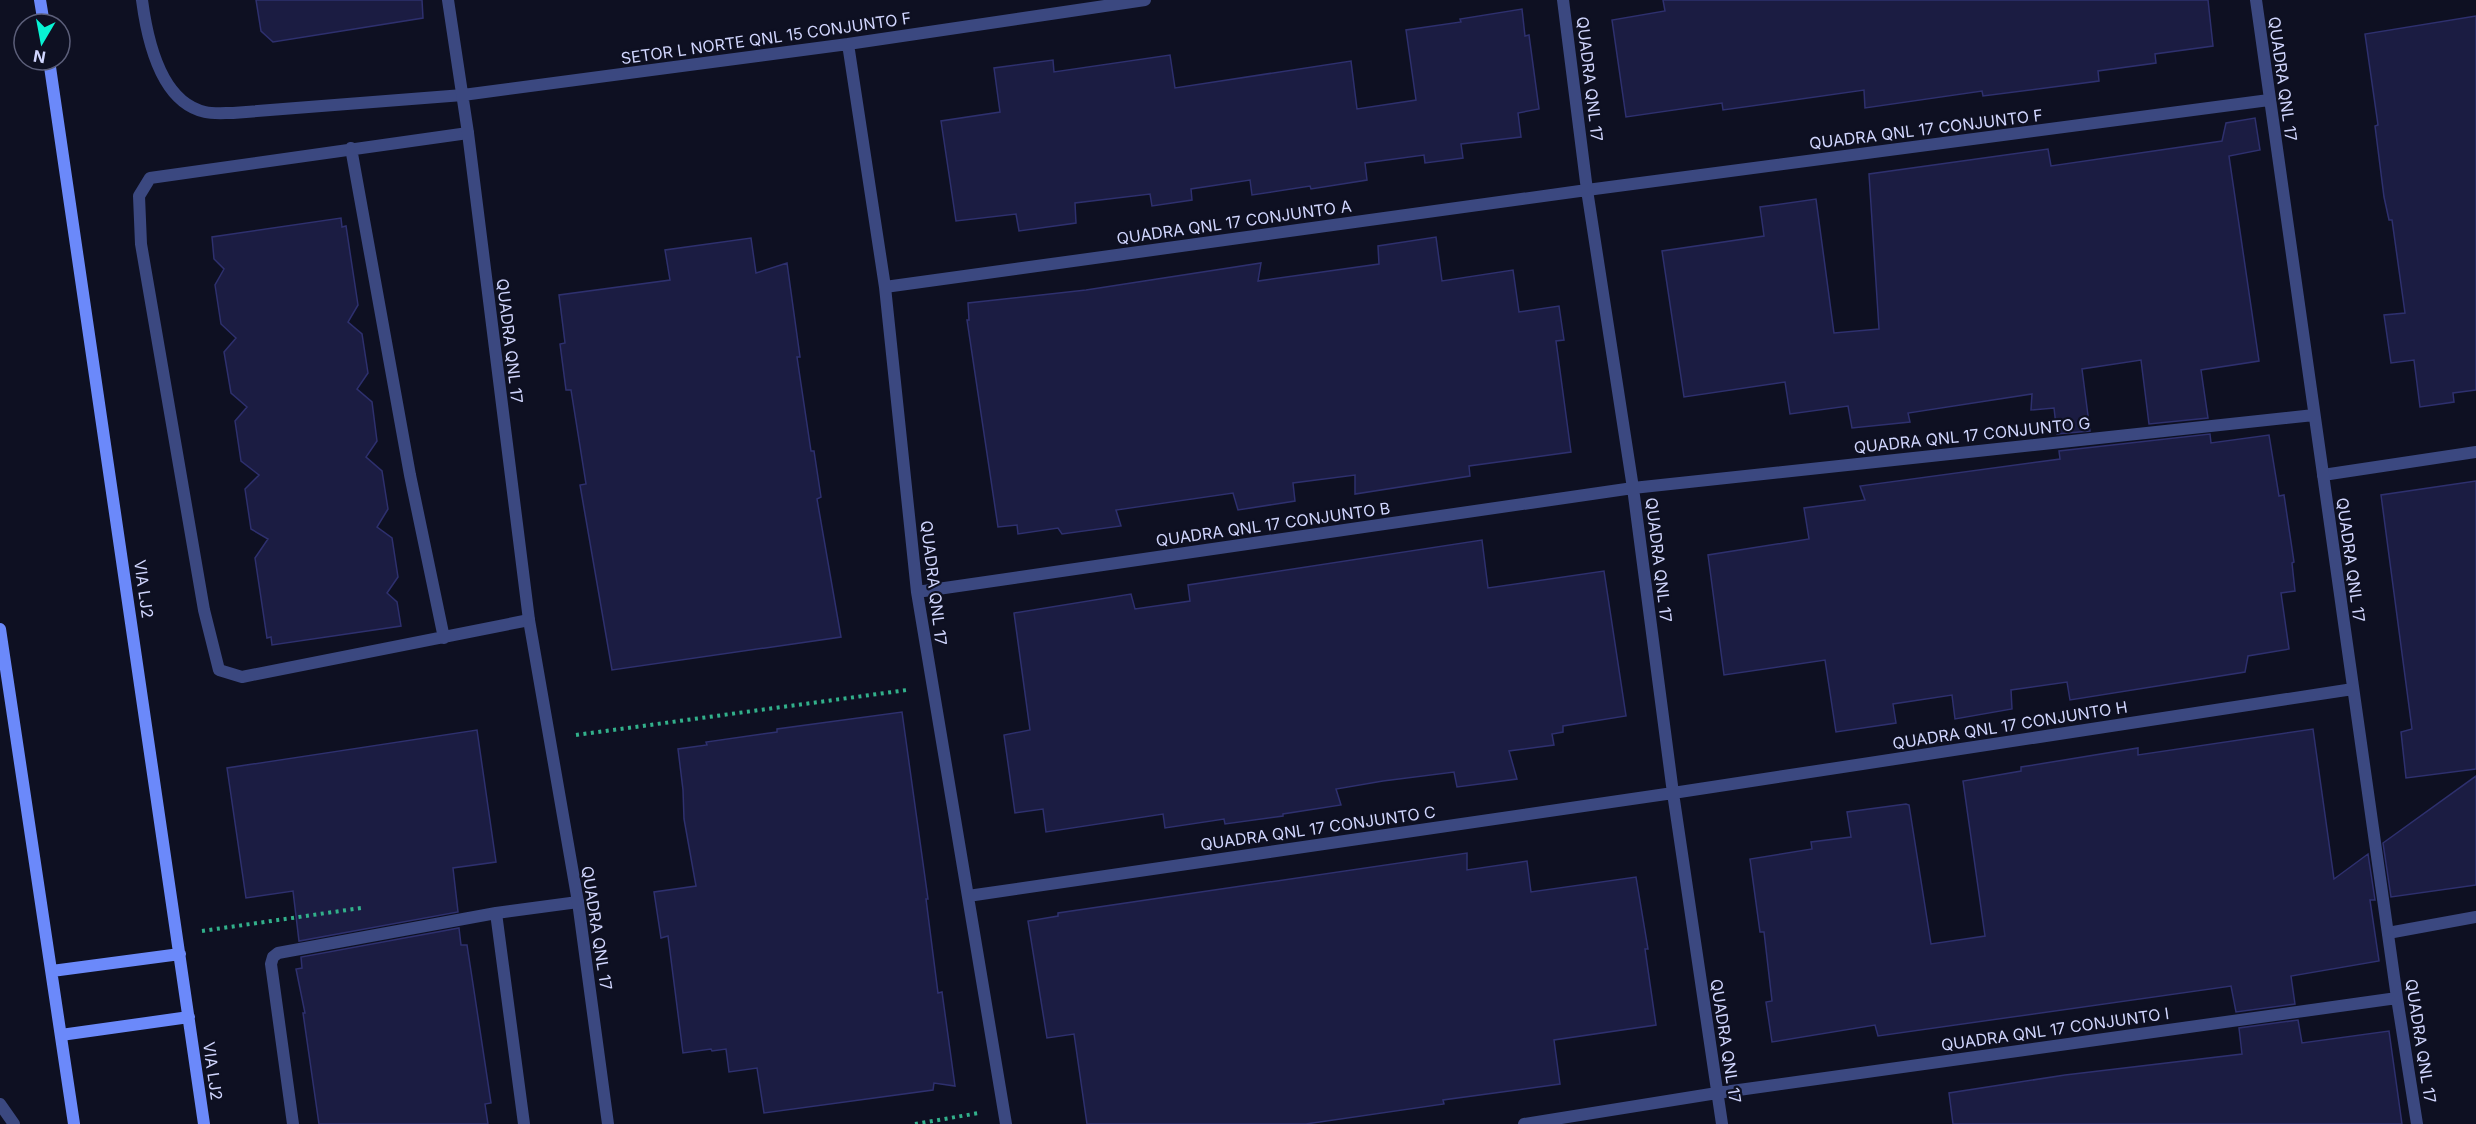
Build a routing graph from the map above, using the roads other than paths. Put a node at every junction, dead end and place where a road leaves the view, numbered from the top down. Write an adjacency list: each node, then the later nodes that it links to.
1 (142, 0): 8 (street, SETOR L NORTE QNL 15 CONJUNTO F)
2 (448, 0): 8 (street, QUADRA QNL 17)
3 (1145, 0): 6 (street, SETOR L NORTE QNL 15 CONJUNTO F)
4 (1563, 0): 12 (street, QUADRA QNL 17)
5 (2256, 0): 9 (street, QUADRA QNL 17)
6 (848, 44): 8 (street, SETOR L NORTE QNL 15 CONJUNTO F); 13 (street, QUADRA QNL 17)
7 (51, 72): 29 (main road, VIA LJ2)
8 (463, 95): 10 (street, QUADRA QNL 17)
9 (2269, 100): 12 (street, QUADRA QNL 17 CONJUNTO F); 14 (street, QUADRA QNL 17)
10 (468, 133): 11 (street); 19 (street, QUADRA QNL 17)
11 (351, 148): 21 (street); 21 (street)
12 (1587, 190): 13 (street, QUADRA QNL 17 CONJUNTO A); 17 (street, QUADRA QNL 17)
13 (885, 287): 18 (street, QUADRA QNL 17)
14 (2314, 415): 16 (street, QUADRA QNL 17); 17 (street, QUADRA QNL 17 CONJUNTO G)
15 (2476, 452): 16 (street)
16 (2323, 475): 22 (street, QUADRA QNL 17)
17 (1633, 488): 18 (street, QUADRA QNL 17 CONJUNTO B); 23 (street, QUADRA QNL 17)
18 (917, 592): 24 (street, QUADRA QNL 17)
19 (529, 620): 21 (street); 25 (street, QUADRA QNL 17)
20 (0, 629): 30 (main road)
21 (444, 638)
22 (2353, 689): 23 (street, QUADRA QNL 17 CONJUNTO H); 28 (street, QUADRA QNL 17)
23 (1673, 793): 24 (street, QUADRA QNL 17 CONJUNTO C); 34 (street, QUADRA QNL 17)
24 (968, 896): 42 (street, QUADRA QNL 17)
25 (578, 902): 26 (street); 41 (street, QUADRA QNL 17)
26 (496, 913): 39 (street); 40 (street)
27 (2476, 917): 28 (street)
28 (2388, 933): 31 (street, QUADRA QNL 17)
29 (180, 954): 30 (main road); 32 (main road, VIA LJ2)
30 (52, 971): 33 (main road)
31 (2397, 998): 34 (street, QUADRA QNL 17 CONJUNTO I); 45 (street, QUADRA QNL 17)
32 (189, 1017): 33 (main road); 38 (main road, VIA LJ2)
33 (61, 1035): 37 (main road)
34 (1718, 1093): 43 (street, QUADRA QNL 17 CONJUNTO I); 44 (street, QUADRA QNL 17)
35 (0, 1104): 36 (street)
36 (14, 1124)
37 (74, 1124)
38 (204, 1124)
39 (293, 1124)
40 (524, 1124)
41 (608, 1124)
42 (1005, 1124)
43 (1524, 1124)
44 (1722, 1124)
45 (2417, 1124)

